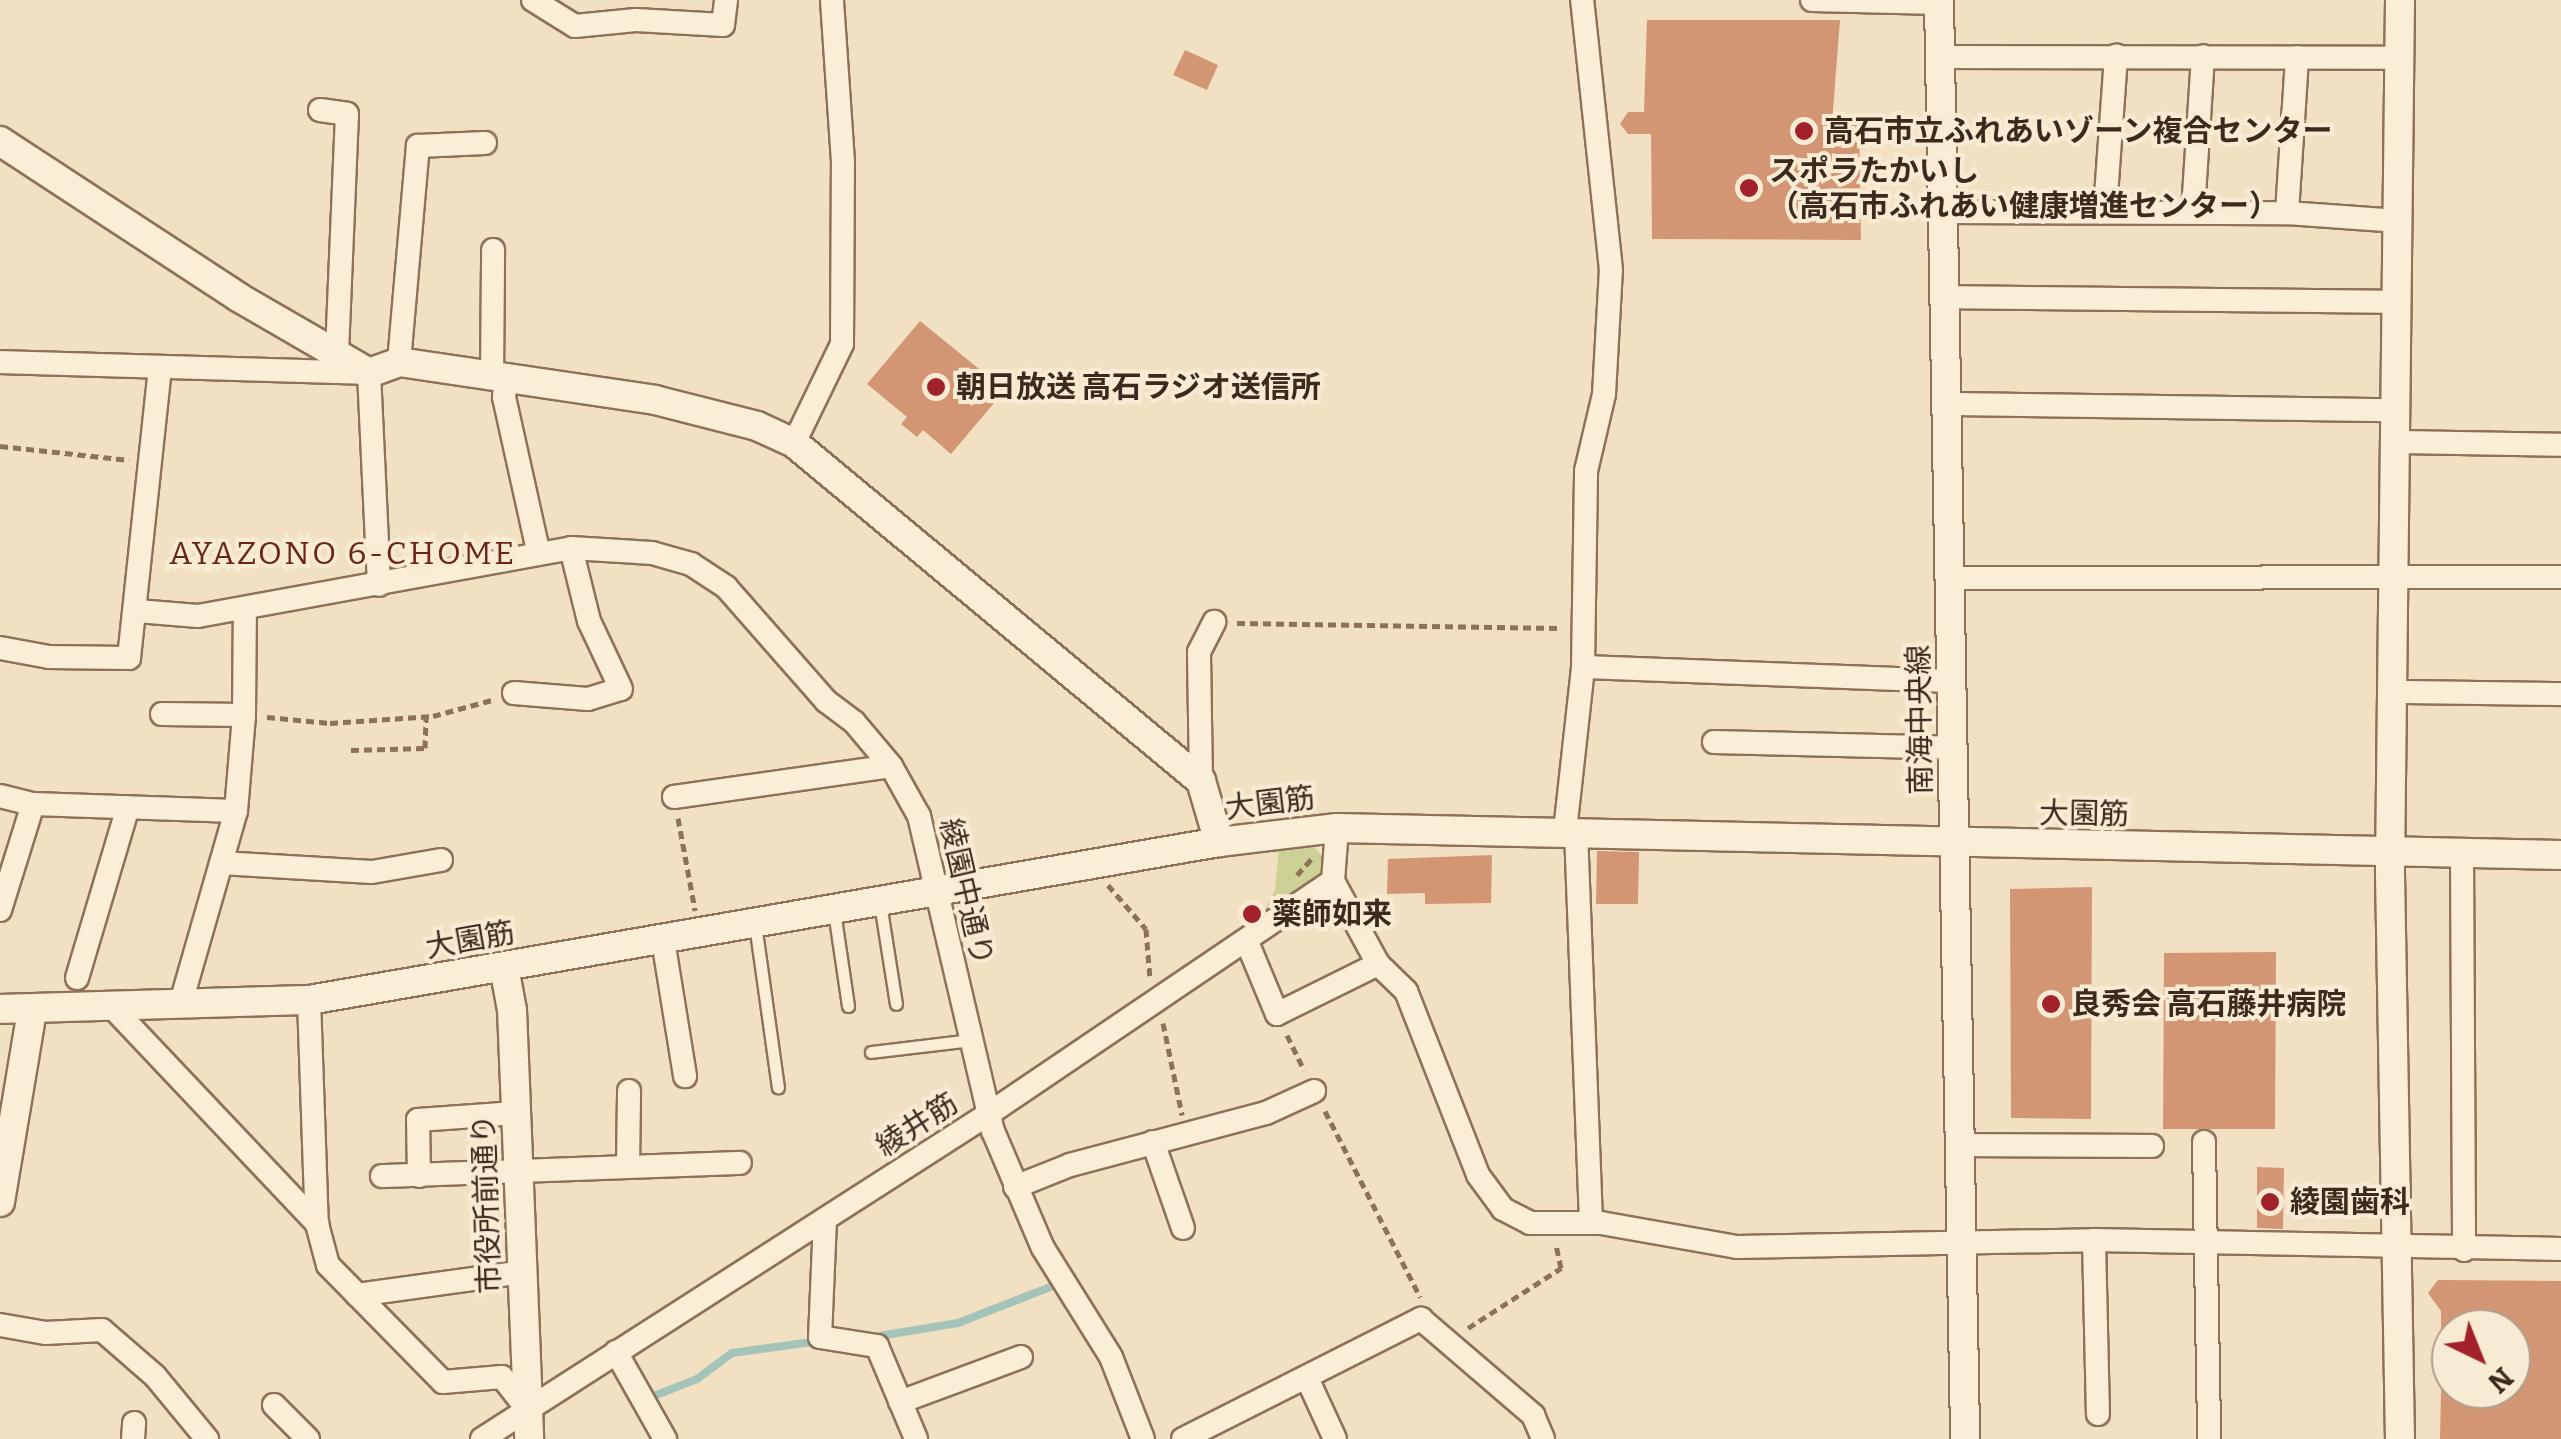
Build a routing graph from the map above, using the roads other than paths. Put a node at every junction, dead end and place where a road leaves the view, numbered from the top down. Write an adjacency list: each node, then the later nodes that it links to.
1 (533, 0): 8 (street)
2 (726, 0): 8 (street)
3 (832, 0): 34 (street)
4 (1582, 0): 46 (street)
5 (1812, 0): 7 (street)
6 (2400, 0): 13 (street)
7 (1938, 1): 11 (street, 南海中央線)
8 (635, 10)
9 (2116, 55): 10 (street); 11 (street); 17 (street)
10 (2203, 56): 12 (street); 18 (street)
11 (1940, 57): 19 (street, 南海中央線)
12 (2297, 57): 13 (street); 20 (street)
13 (2399, 58): 21 (street)
14 (320, 110): 25 (street)
15 (0, 141): 25 (street)
16 (485, 144): 27 (street)
17 (2105, 210): 18 (street); 19 (street)
18 (2193, 211): 20 (street)
19 (1944, 212): 23 (street, 南海中央線)
20 (2288, 212): 21 (street)
21 (2399, 221): 24 (street)
22 (492, 250): 30 (street)
23 (1944, 297): 24 (street); 31 (street, 南海中央線)
24 (2399, 302): 32 (street)
25 (337, 349): 29 (street)
26 (0, 362): 28 (street)
27 (400, 362): 29 (street); 30 (street)
28 (160, 370): 29 (street); 43 (street)
29 (368, 372): 41 (street)
30 (499, 378): 34 (street); 37 (street)
31 (1947, 404): 32 (street); 40 (street, 南海中央線)
32 (2397, 410): 33 (street)
33 (2397, 442): 35 (street); 38 (street)
34 (794, 443): 56 (street)
35 (2561, 445)
36 (570, 548): 37 (street, 綾園中通り); 49 (street); 55 (street, 綾園中通り)
37 (538, 550): 41 (street, 綾園中通り)
38 (2397, 576): 39 (street); 40 (street); 48 (street)
39 (2561, 577)
40 (1949, 578): 47 (street, 南海中央線)
41 (379, 585): 42 (street, 綾園中通り)
42 (245, 609): 43 (street, 綾園中通り); 52 (street)
43 (138, 611): 45 (street)
44 (1214, 622): 56 (street)
45 (0, 648)
46 (1583, 667): 47 (street); 63 (street)
47 (1952, 681): 54 (street, 南海中央線)
48 (2396, 692): 50 (street); 66 (street)
49 (514, 694)
50 (2561, 694)
51 (162, 714): 52 (street)
52 (244, 714): 61 (street)
53 (1714, 742): 54 (street)
54 (1953, 748): 65 (street, 南海中央線)
55 (891, 766): 58 (street); 72 (street, 綾園中通り)
56 (1202, 780): 64 (street)
57 (0, 796): 59 (street)
58 (674, 797)
59 (32, 804): 60 (street); 74 (street)
60 (128, 807): 61 (street); 81 (street)
61 (236, 810): 70 (street)
62 (1336, 828): 63 (street, 大園筋); 64 (street, 大園筋); 71 (street)
63 (1570, 831): 65 (street, 大園筋); 109 (street)
64 (1219, 842): 72 (street, 大園筋)
65 (1954, 842): 66 (street, 大園筋); 99 (street, 南海中央線)
66 (2394, 852): 67 (street, 大園筋); 115 (street)
67 (2462, 854): 68 (street, 大園筋); 117 (street)
68 (2561, 855)
69 (442, 860): 70 (street)
70 (221, 862): 84 (street)
71 (1333, 880): 78 (street, 綾井筋); 79 (street)
72 (940, 893): 73 (street, 大園筋); 89 (street, 綾園中通り)
73 (880, 903): 75 (street, 大園筋); 83 (lane)
74 (0, 910)
75 (834, 910): 76 (street, 大園筋); 85 (lane)
76 (755, 924): 77 (street, 大園筋); 92 (lane)
77 (664, 940): 80 (street, 大園筋); 91 (street)
78 (1247, 942): 79 (street); 96 (street, 綾井筋)
79 (1378, 964): 109 (street)
80 (504, 967): 82 (street, 大園筋); 95 (street, 市役所前通り)
81 (77, 978)
82 (309, 1000): 84 (street, 大園筋); 110 (street)
83 (896, 1004)
84 (180, 1006): 87 (street, 大園筋)
85 (848, 1006)
86 (0, 1009): 88 (street, 大園筋)
87 (114, 1009): 88 (street, 大園筋); 110 (street)
88 (32, 1010): 107 (street)
89 (972, 1040): 90 (lane); 96 (street, 綾園中通り)
90 (871, 1052)
91 (686, 1076)
92 (778, 1087)
93 (629, 1091): 102 (street)
94 (1314, 1091): 97 (street)
95 (516, 1113): 103 (street, 市役所前通り); 105 (street)
96 (990, 1113): 106 (street, 綾園中通り); 108 (street, 綾井筋)
97 (1153, 1142): 106 (street); 111 (street)
98 (2204, 1142): 114 (street)
99 (1960, 1144): 100 (street); 112 (street, 南海中央線)
100 (2152, 1146)
101 (740, 1163): 102 (street)
102 (628, 1166): 103 (street)
103 (518, 1174): 105 (street); 118 (street, 市役所前通り)
104 (382, 1176): 105 (street)
105 (420, 1176)
106 (1015, 1186): 134 (street, 綾園中通り)
107 (0, 1202)
108 (826, 1219): 121 (street, 綾井筋); 124 (street)
109 (1591, 1223): 112 (street)
110 (317, 1224): 119 (street)
111 (1182, 1228)
112 (1962, 1240): 113 (street); 138 (street, 南海中央線)
113 (2094, 1240): 114 (street); 127 (street)
114 (2206, 1243): 115 (street); 139 (street)
115 (2396, 1248): 117 (street); 140 (street)
116 (2561, 1249): 117 (street)
117 (2464, 1250)
118 (522, 1272): 119 (street); 126 (street, 市役所前通り)
119 (357, 1295): 126 (street)
120 (0, 1326): 128 (street)
121 (616, 1352): 126 (street, 綾井筋); 132 (street)
122 (1021, 1357): 124 (street)
123 (1307, 1378): 135 (street); 136 (street); 137 (street)
124 (900, 1402): 133 (street)
125 (274, 1405): 129 (street)
126 (528, 1409): 130 (street, 綾井筋); 131 (street, 市役所前通り)
127 (2098, 1414)
128 (207, 1439)
129 (308, 1439)
130 (482, 1439)
131 (529, 1439)
132 (665, 1439)
133 (916, 1439)
134 (1143, 1439)
135 (1184, 1439)
136 (1335, 1439)
137 (1543, 1439)
138 (1965, 1439)
139 (2210, 1439)
140 (2400, 1439)

